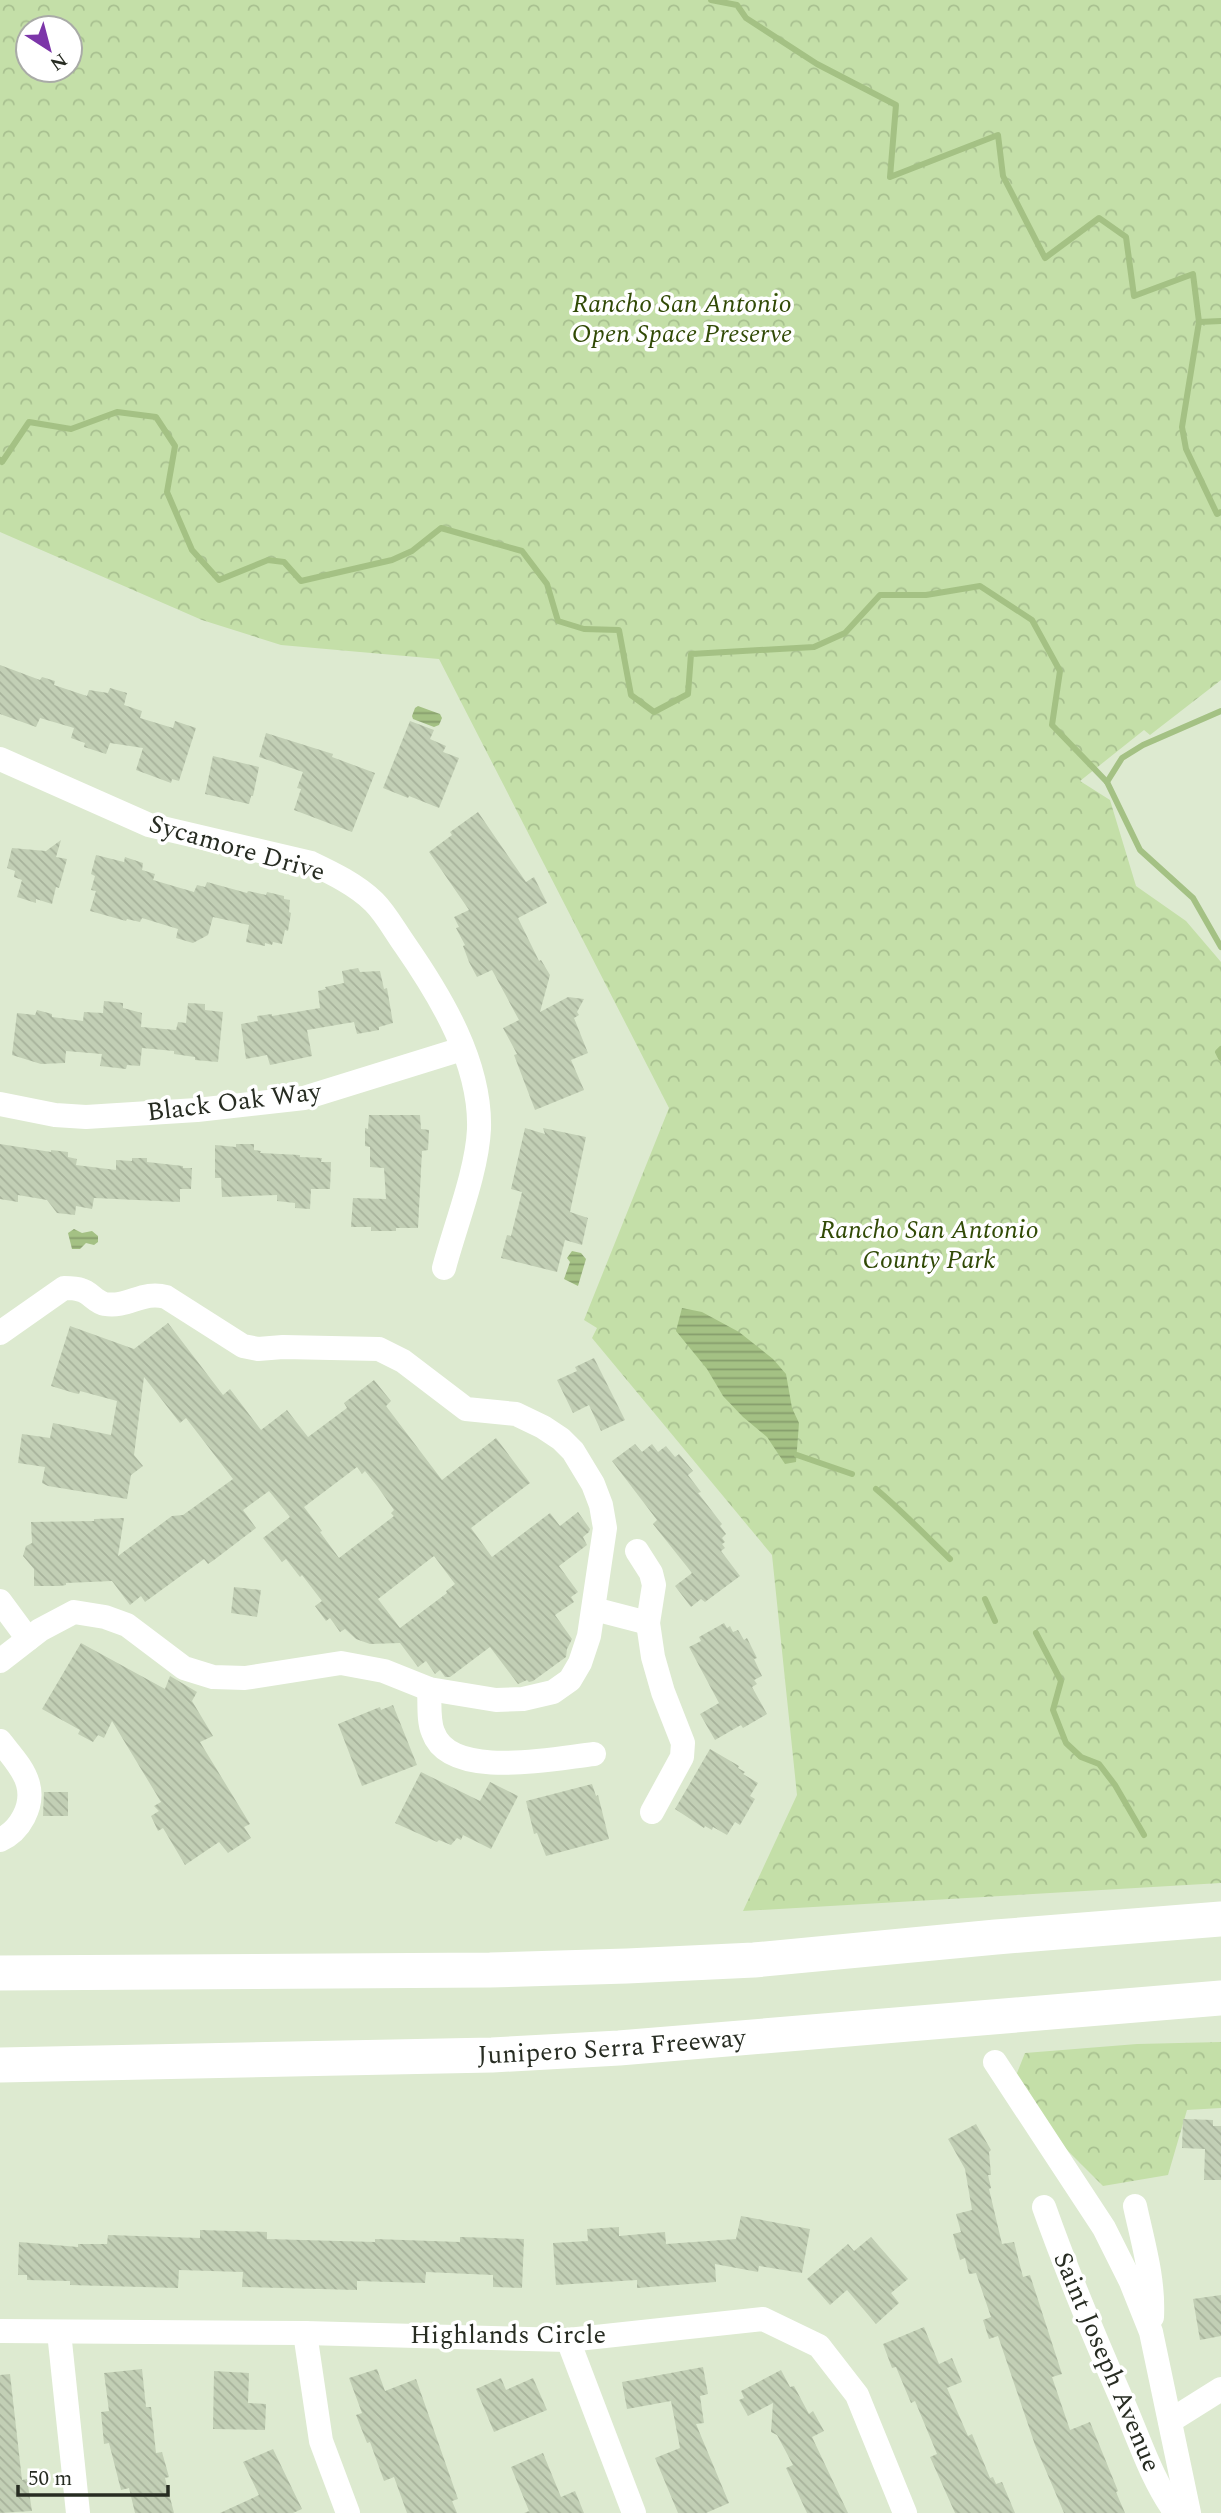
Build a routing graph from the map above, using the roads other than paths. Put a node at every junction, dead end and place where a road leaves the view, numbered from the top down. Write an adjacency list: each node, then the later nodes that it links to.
1 (0, 759): 2 (street, Sycamore Drive)
2 (462, 1049): 3 (street, Black Oak Way); 4 (street, Sycamore Drive)
3 (0, 1104)
4 (444, 1268)
5 (0, 1333): 8 (street)
6 (636, 1551): 9 (street)
7 (0, 1601): 10 (street)
8 (594, 1609): 9 (street); 12 (street)
9 (648, 1623): 15 (street)
10 (28, 1639): 11 (street); 12 (street)
11 (0, 1661)
12 (429, 1689): 14 (street)
13 (0, 1741): 16 (street)
14 (594, 1754)
15 (652, 1812)
16 (0, 1840)
17 (1221, 1919): 18 (highway)
18 (0, 1973)
19 (1221, 1998): 21 (highway, Junipero Serra Freeway)
20 (995, 2062): 26 (street, Saint Joseph Avenue)
21 (0, 2065)
22 (1135, 2206): 26 (street)
23 (1044, 2207): 35 (street, Saint Joseph Avenue)
24 (0, 2331): 25 (street, Highlands Circle)
25 (59, 2332): 27 (street, Highlands Circle); 31 (street)
26 (1151, 2332): 30 (street, Saint Joseph Avenue)
27 (305, 2333): 28 (street, Highlands Circle); 32 (street)
28 (568, 2340): 33 (street); 34 (street, Highlands Circle)
29 (1221, 2389): 30 (street)
30 (1170, 2421): 36 (street, Saint Joseph Avenue)
31 (78, 2513)
32 (348, 2513)
33 (634, 2513)
34 (905, 2513)
35 (1176, 2513)
36 (1189, 2513)

